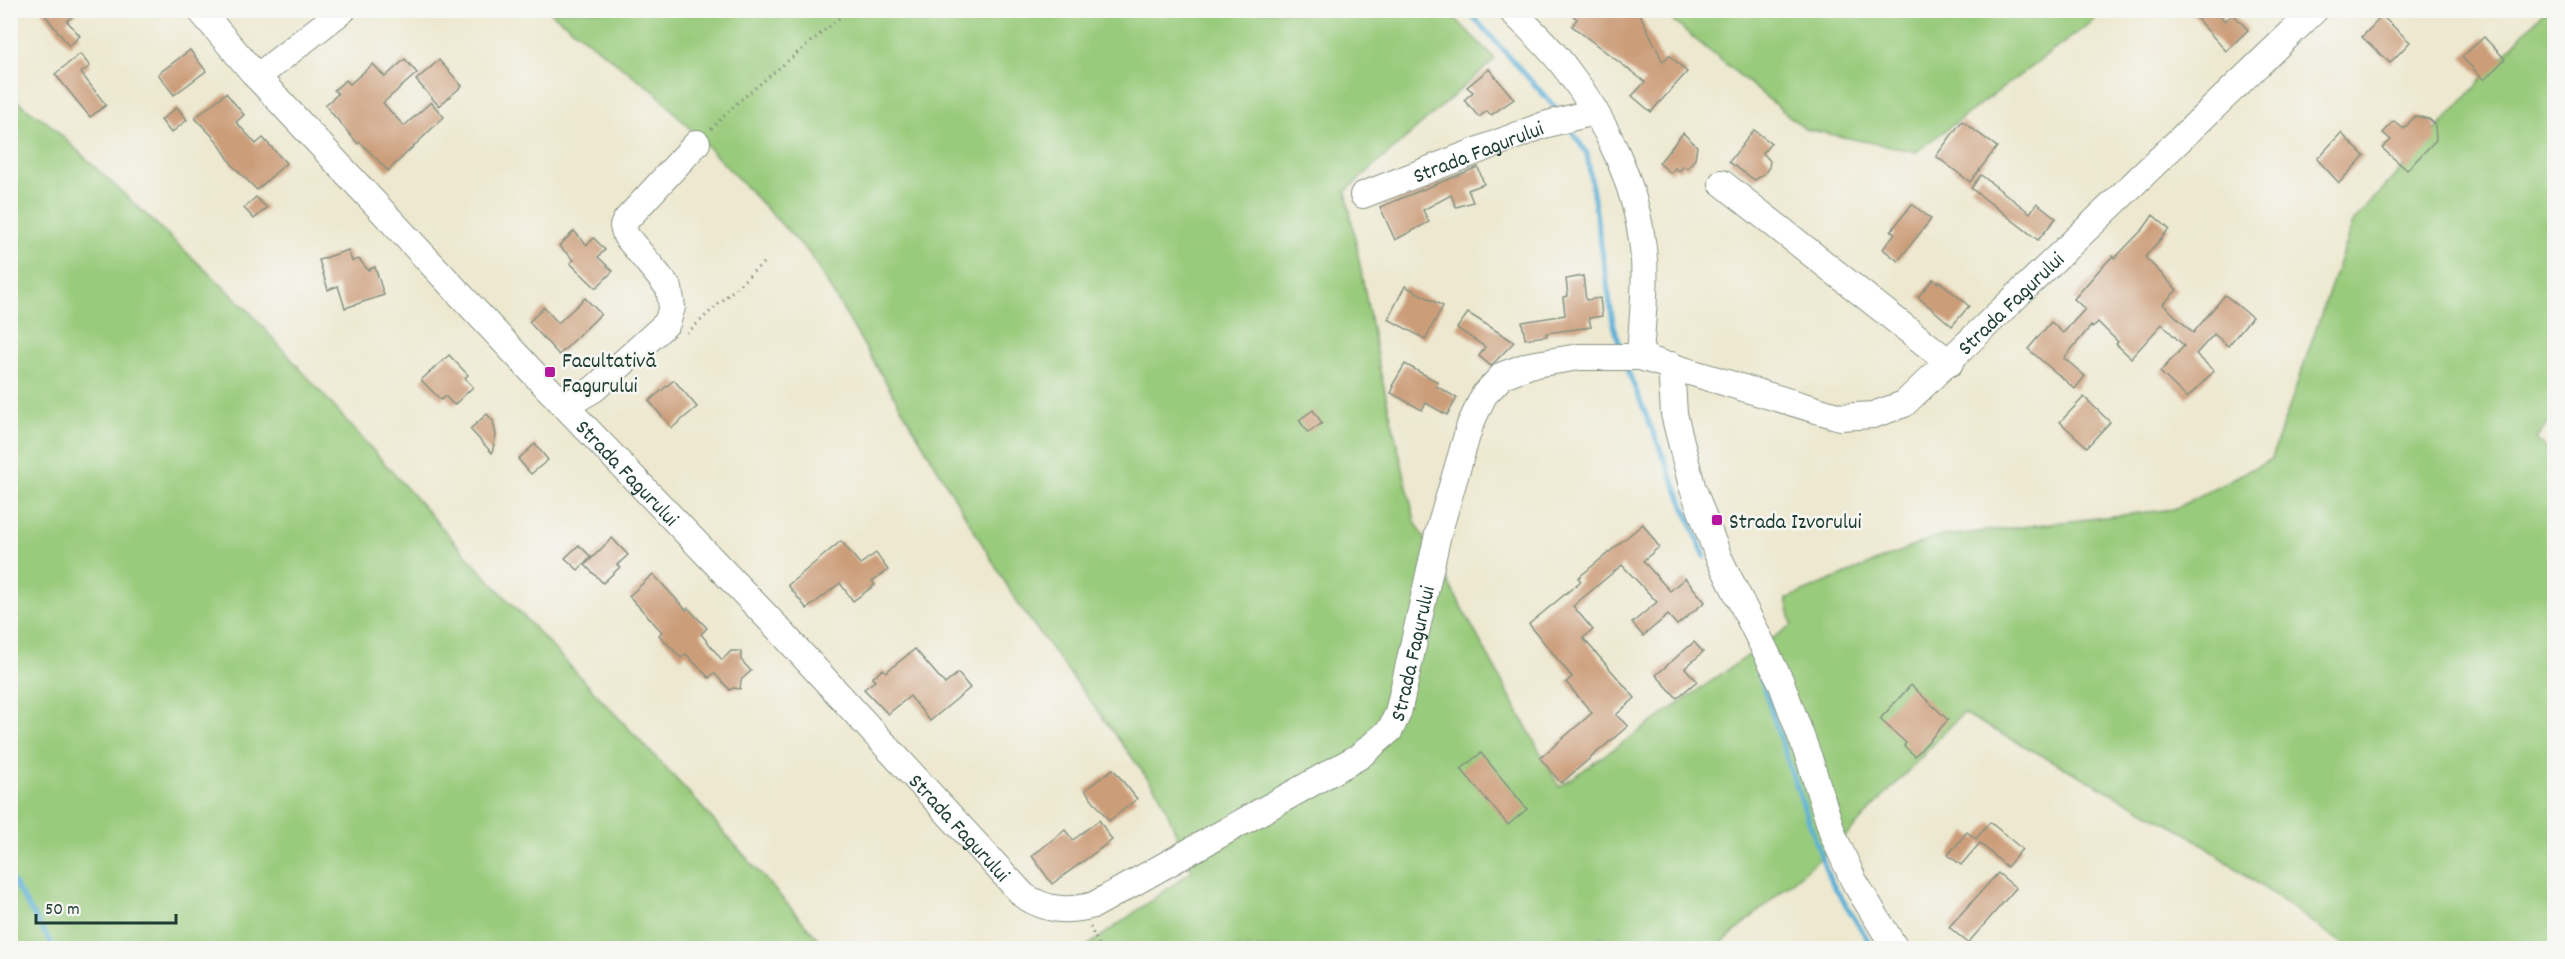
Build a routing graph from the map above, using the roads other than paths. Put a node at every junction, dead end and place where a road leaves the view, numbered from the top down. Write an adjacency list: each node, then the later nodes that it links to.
1 (200, 10): 5 (street, Strada Fagurului)
2 (343, 10): 5 (street)
3 (1511, 10): 6 (street)
4 (2315, 10): 11 (street, Strada Fagurului)
5 (257, 77): 13 (street, Strada Fagurului)
6 (1574, 117): 9 (street, Strada Fagurului); 10 (street)
7 (697, 143): 13 (street)
8 (1722, 183): 11 (street)
9 (1363, 195)
10 (1628, 356): 12 (street, Strada Fagurului); 13 (street, Strada Fagurului)
11 (1950, 363): 12 (street, Strada Fagurului)
12 (1671, 365): 14 (street)
13 (565, 406)
14 (1895, 948)

